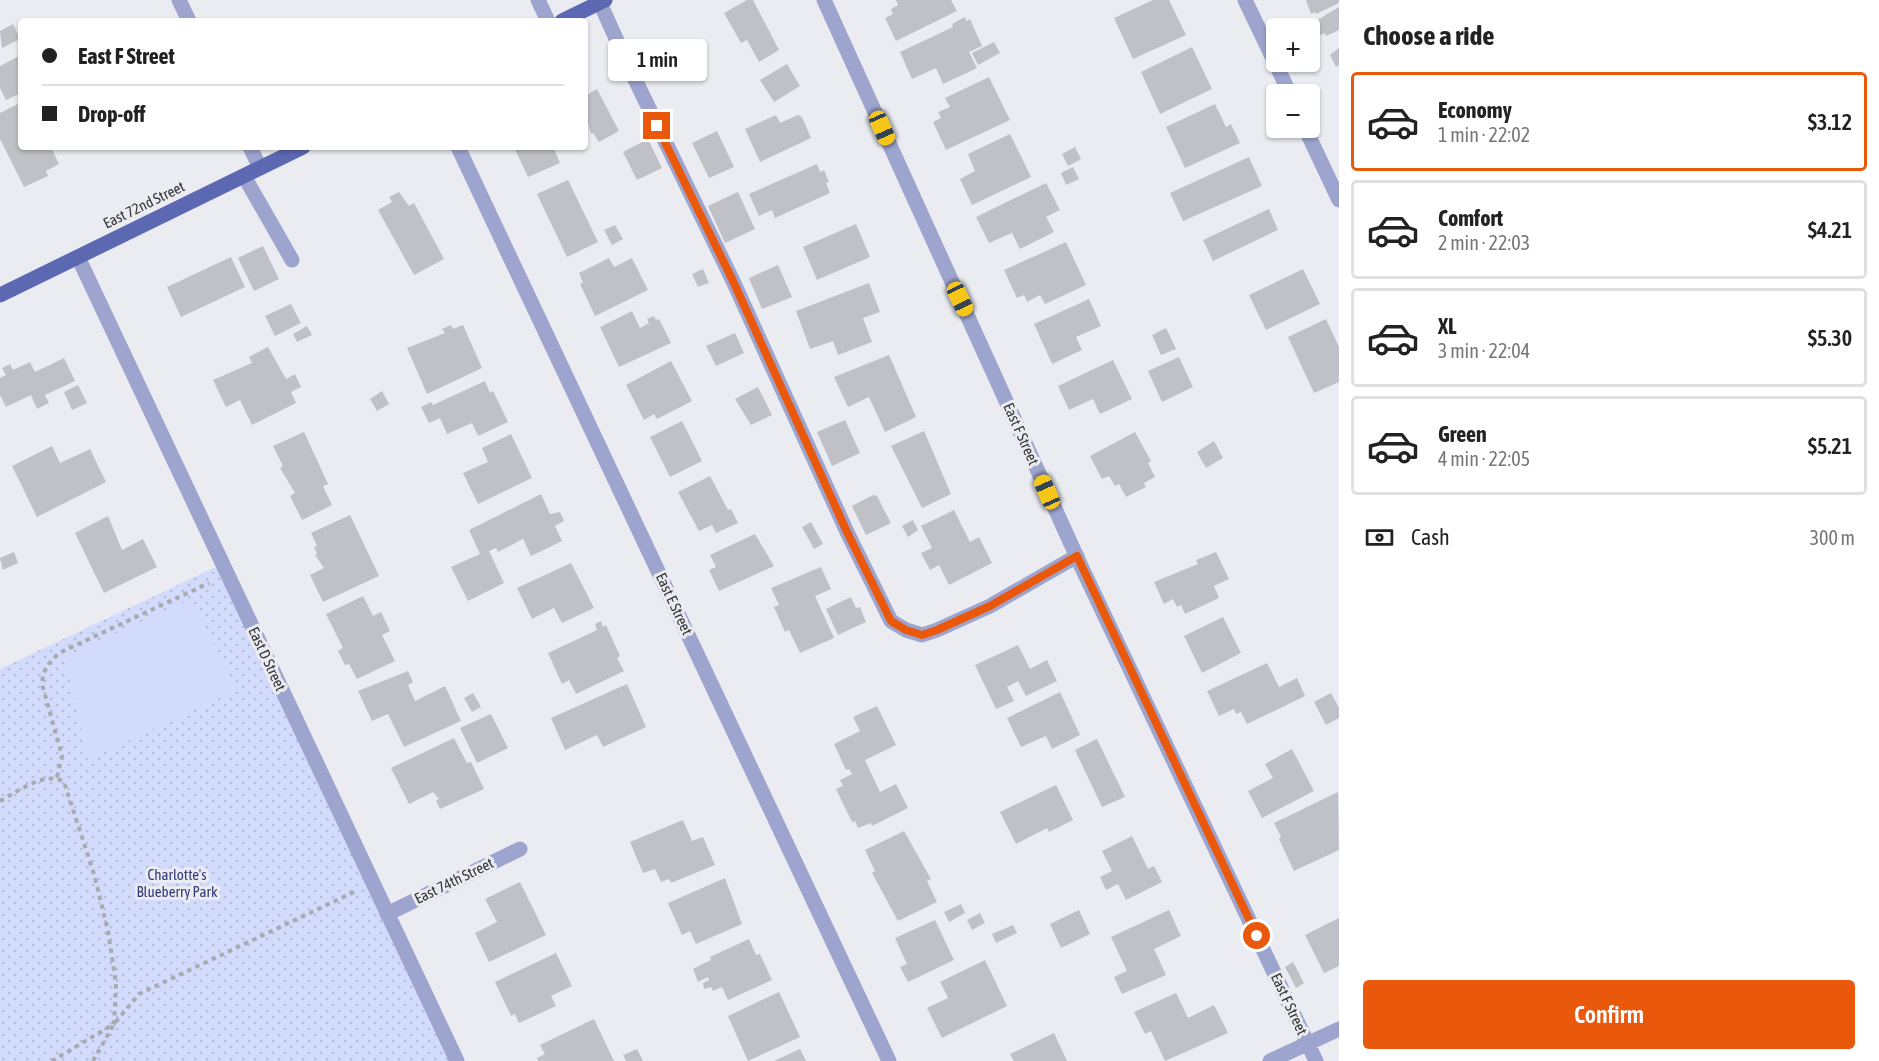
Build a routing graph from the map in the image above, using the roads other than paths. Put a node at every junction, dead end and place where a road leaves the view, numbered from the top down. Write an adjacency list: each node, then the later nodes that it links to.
1 (179, 0): 6 (street)
2 (538, 0): 7 (street)
3 (824, 0): 20 (street, East F Street)
4 (1245, 0): 9 (street)
5 (603, 1): 8 (main road); 20 (street)
6 (188, 18)
7 (547, 18)
8 (568, 18)
9 (1285, 84)
10 (1310, 138): 16 (street)
11 (251, 150): 14 (street)
12 (297, 150): 14 (main road, East 72nd Street)
13 (459, 150): 26 (street, East E Street)
14 (260, 168): 15 (main road, East 72nd Street)
15 (244, 176): 17 (main road, East 72nd Street); 18 (street)
16 (1339, 200)
17 (78, 257): 19 (main road, East 72nd Street); 22 (street, East D Street)
18 (292, 260)
19 (0, 295)
20 (1077, 556): 24 (street, East F Street)
21 (520, 849): 22 (street, East 74th Street)
22 (387, 914): 25 (street, East D Street)
23 (1339, 1029): 24 (street)
24 (1308, 1043): 27 (street); 28 (street, East F Street)
25 (457, 1061)
26 (889, 1061)
27 (1270, 1061)
28 (1316, 1061)

